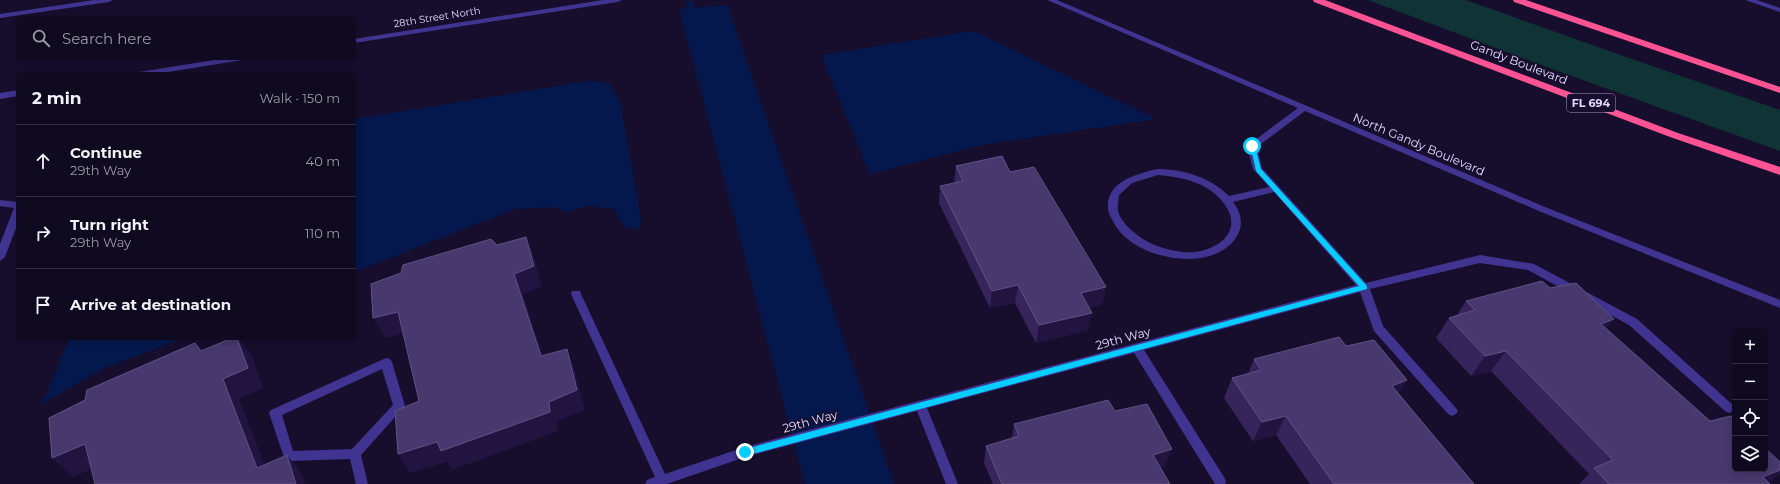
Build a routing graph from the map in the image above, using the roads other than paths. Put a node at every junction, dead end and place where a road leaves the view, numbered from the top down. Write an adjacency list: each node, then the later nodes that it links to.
1 (109, 0): 8 (street)
2 (618, 0): 9 (street, 28th Street North)
3 (1051, 0): 15 (street, North Gandy Boulevard)
4 (1317, 0): 16 (highway, Gandy Boulevard / FL 694)
5 (1517, 0): 12 (highway)
6 (1749, 0): 7 (street)
7 (1780, 10)
8 (0, 16)
9 (356, 41)
10 (231, 60): 11 (street)
11 (153, 72)
12 (1780, 90)
13 (16, 93): 14 (street)
14 (0, 96)
15 (1304, 108): 17 (street); 25 (street, North Gandy Boulevard)
16 (1780, 171)
17 (1275, 189): 18 (street); 23 (street)
18 (1228, 200): 18 (street)
19 (0, 203): 20 (street)
20 (16, 206)
21 (16, 215): 22 (street)
22 (0, 257)
23 (1364, 287): 26 (street, 29th Way); 28 (street, 29th Way); 29 (street)
24 (576, 294): 32 (street)
25 (1780, 304)
26 (1138, 348): 27 (street, 29th Way); 31 (street)
27 (920, 406): 32 (street, 29th Way); 34 (street)
28 (1729, 408)
29 (1452, 411)
30 (355, 454): 30 (street); 33 (street)
31 (1220, 481)
32 (657, 482)
33 (362, 484)
34 (952, 484)

